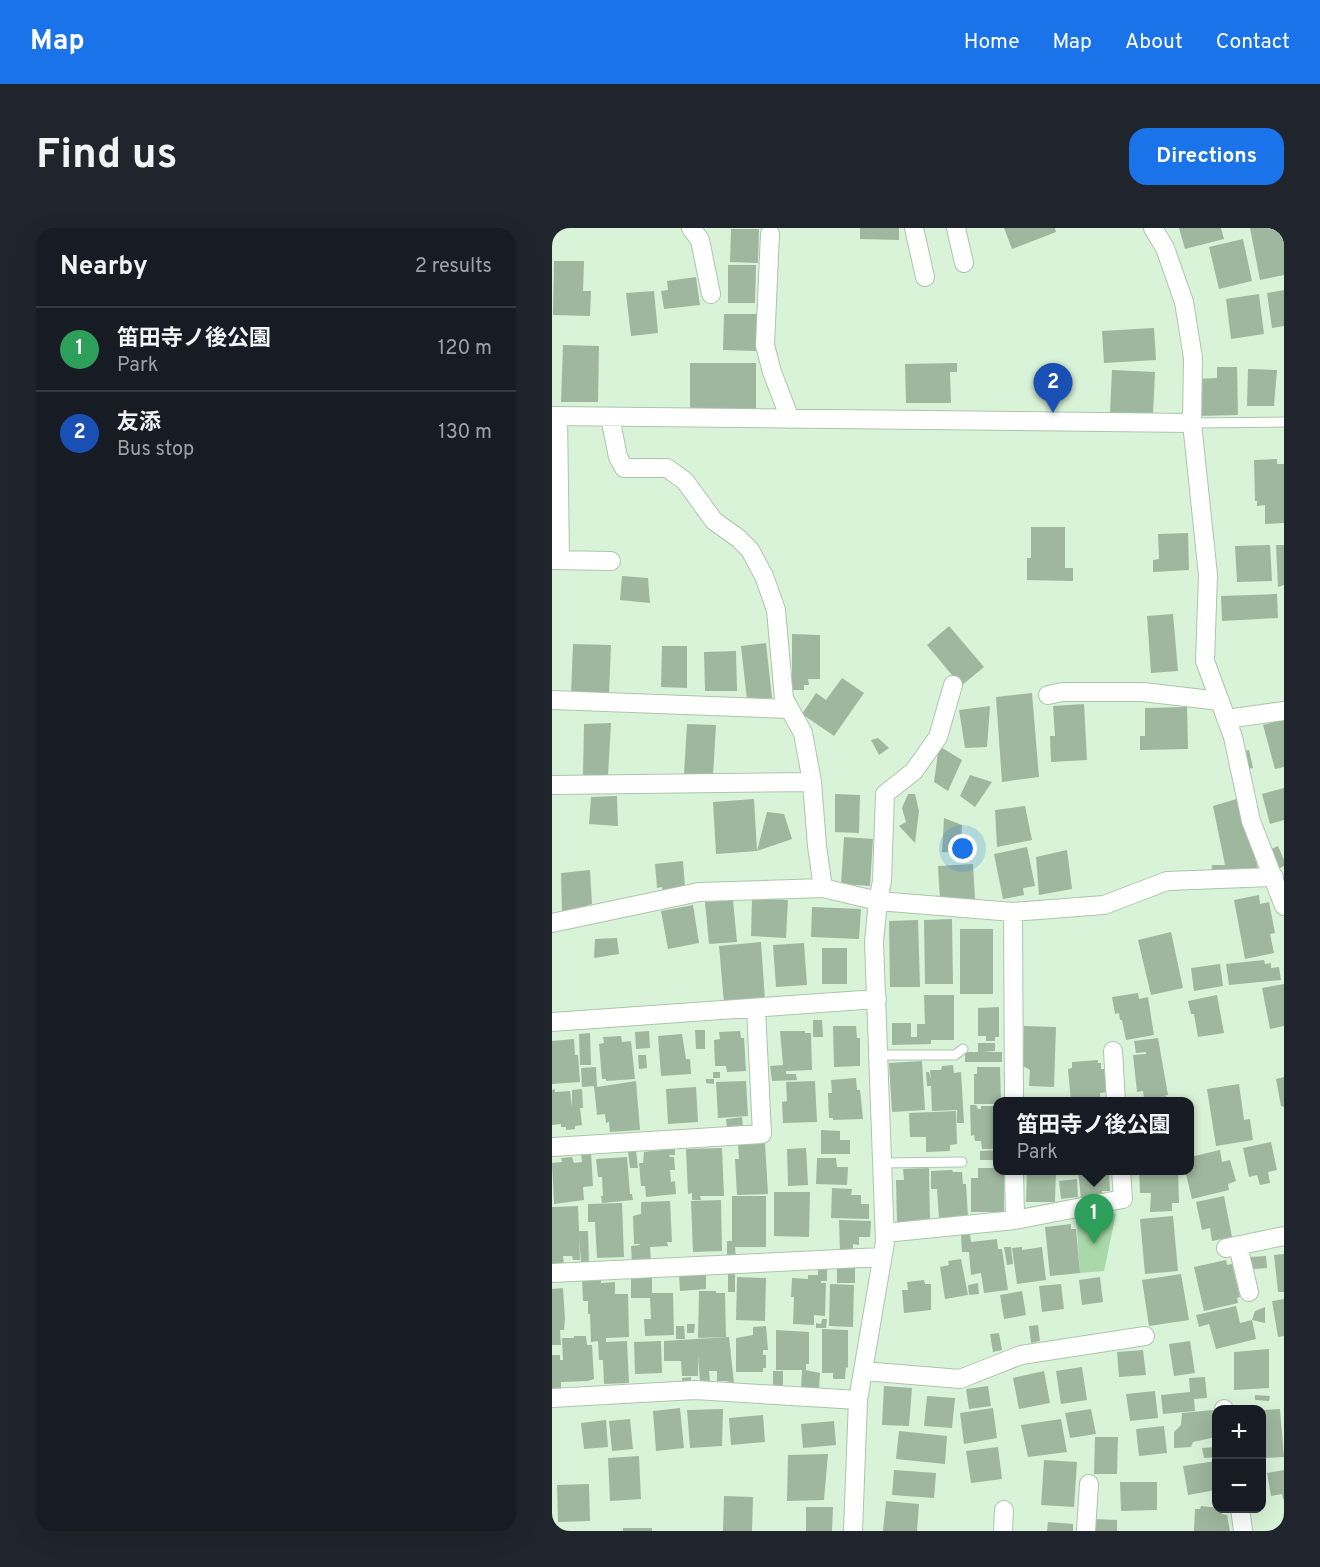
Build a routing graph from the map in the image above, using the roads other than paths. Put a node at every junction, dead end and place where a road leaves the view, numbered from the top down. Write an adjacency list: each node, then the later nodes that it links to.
1 (691, 228): 8 (street)
2 (914, 228): 7 (street)
3 (956, 228): 6 (street)
4 (1153, 228): 13 (street)
5 (770, 234): 11 (street)
6 (964, 263)
7 (926, 277)
8 (711, 294)
9 (555, 416): 10 (street); 14 (street)
10 (610, 417): 11 (street); 20 (street)
11 (790, 419): 13 (street)
12 (1284, 422): 13 (lane)
13 (1192, 423): 19 (street)
14 (556, 560): 15 (street)
15 (611, 561)
16 (953, 685): 27 (street)
17 (1048, 695): 19 (street)
18 (552, 700): 20 (street)
19 (1220, 701): 22 (street)
20 (789, 709): 23 (street)
21 (1284, 711): 22 (street)
22 (1226, 719): 25 (street)
23 (812, 782): 24 (street); 26 (street)
24 (552, 785)
25 (1274, 877): 28 (street); 29 (street)
26 (823, 888): 27 (street); 30 (street)
27 (878, 901): 29 (street); 31 (street)
28 (1284, 906)
29 (1013, 912): 37 (street)
30 (552, 923)
31 (877, 999): 32 (street); 36 (street)
32 (756, 1008): 33 (street); 39 (street)
33 (552, 1022)
34 (963, 1049): 36 (lane)
35 (1113, 1052): 38 (street)
36 (879, 1055): 41 (street)
37 (1014, 1097)
38 (1116, 1097)
39 (552, 1147)
40 (962, 1162): 41 (lane)
41 (882, 1163): 45 (street)
42 (1014, 1175): 44 (street)
43 (1121, 1175): 44 (street)
44 (1015, 1220): 45 (street)
45 (885, 1233): 47 (street)
46 (1284, 1236): 49 (street)
47 (882, 1257): 48 (street); 51 (street)
48 (552, 1273)
49 (1249, 1292)
50 (1145, 1336): 51 (street)
51 (863, 1371): 53 (street)
52 (552, 1398): 53 (street)
53 (858, 1400): 57 (street)
54 (1089, 1484): 59 (street)
55 (1004, 1510): 58 (street)
56 (1241, 1513): 60 (street)
57 (853, 1531)
58 (1003, 1531)
59 (1086, 1531)
60 (1243, 1531)

